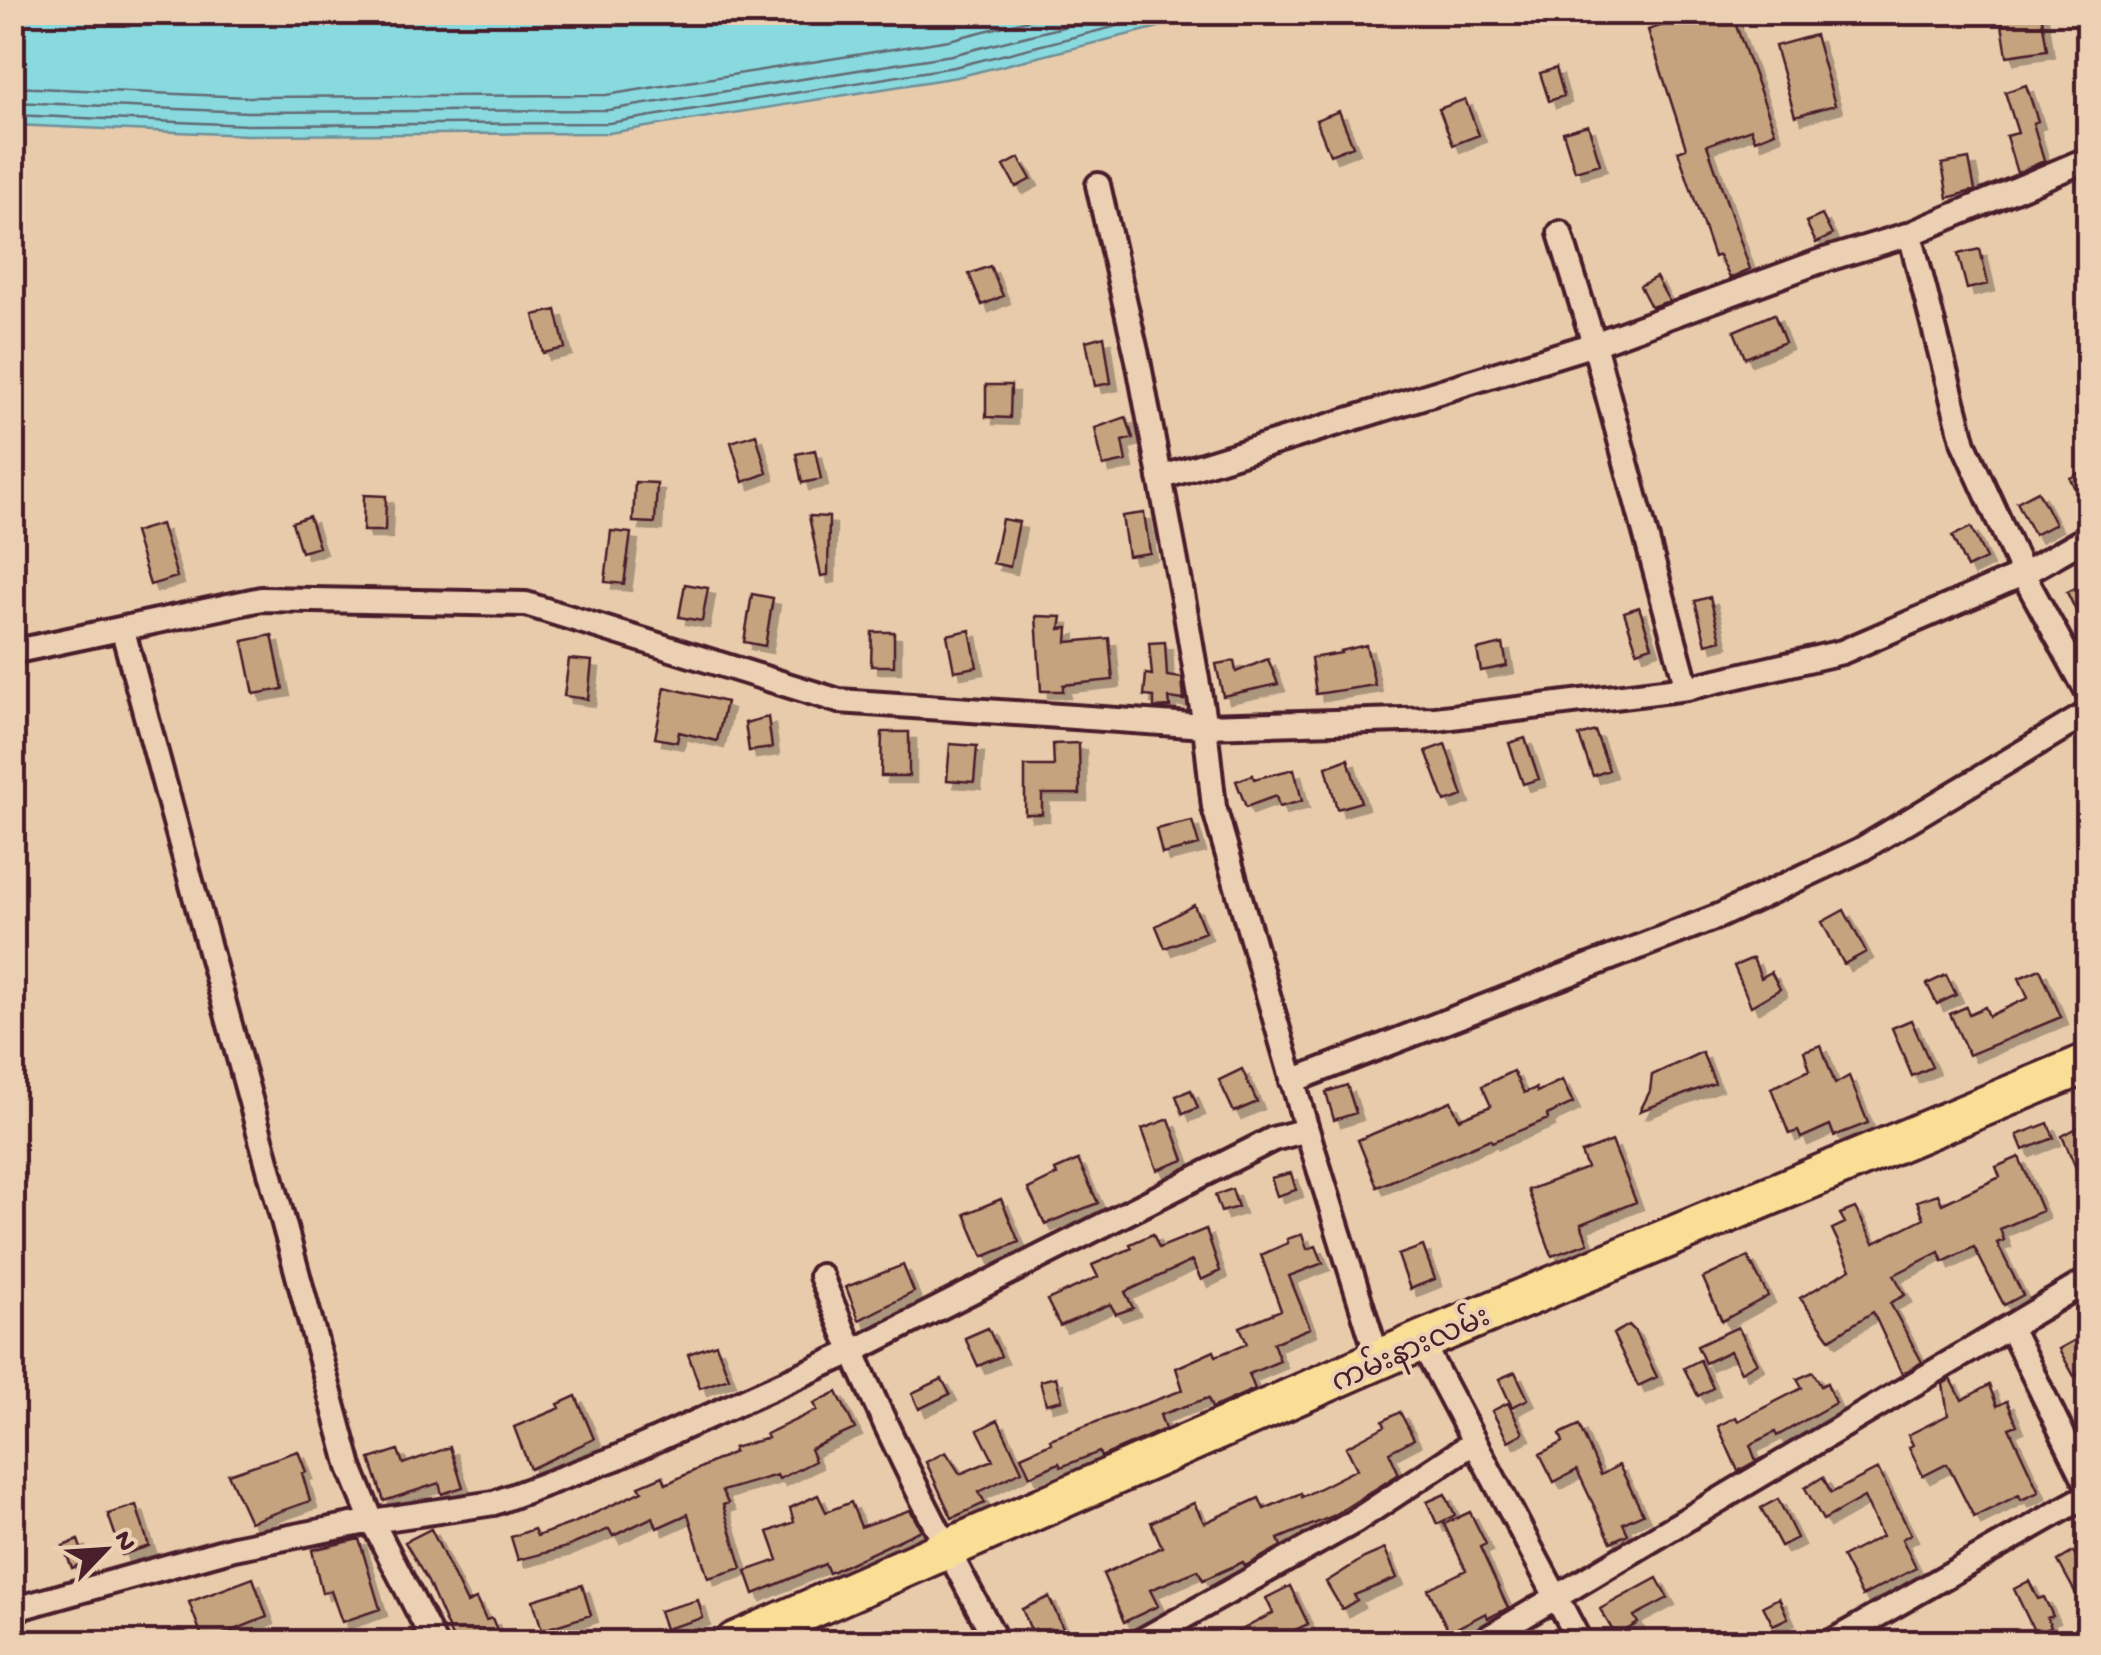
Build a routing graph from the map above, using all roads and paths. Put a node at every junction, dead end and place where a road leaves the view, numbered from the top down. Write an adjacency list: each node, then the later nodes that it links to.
1 (2088, 159): 4 (street)
2 (1098, 185): 6 (street)
3 (1560, 233): 5 (street)
4 (1910, 234): 5 (street); 8 (street)
5 (1594, 344): 6 (street); 11 (street)
6 (1160, 478): 14 (street)
7 (2088, 537): 8 (street)
8 (2023, 574): 11 (street); 12 (street)
9 (123, 631): 10 (street); 14 (street); 27 (street)
10 (12, 652)
11 (1687, 688): 14 (street)
12 (2088, 693)
13 (2088, 713): 16 (street)
14 (1205, 726): 16 (street)
15 (2088, 1063): 21 (main road, ကမ်းနားလမ်း)
16 (1292, 1081): 17 (street)
17 (1307, 1130): 22 (street); 23 (street)
18 (821, 1276): 22 (street)
19 (2088, 1280): 20 (street)
20 (2010, 1327): 25 (street); 29 (street)
21 (1420, 1341): 23 (main road, ကမ်းနားလမ်း); 24 (street)
22 (852, 1352): 27 (street); 28 (street)
23 (1379, 1362): 28 (main road, ကမ်းနားလမ်း)
24 (1473, 1443): 29 (street); 34 (street)
25 (2088, 1486)
26 (2088, 1495): 37 (street)
27 (372, 1521): 30 (street); 31 (street)
28 (947, 1552): 32 (main road, ကမ်းနားလမ်း); 33 (street)
29 (1554, 1598): 35 (street); 36 (street)
30 (12, 1610)
31 (434, 1642)
32 (734, 1642)
33 (997, 1642)
34 (1139, 1642)
35 (1481, 1642)
36 (1580, 1642)
37 (1832, 1642)

